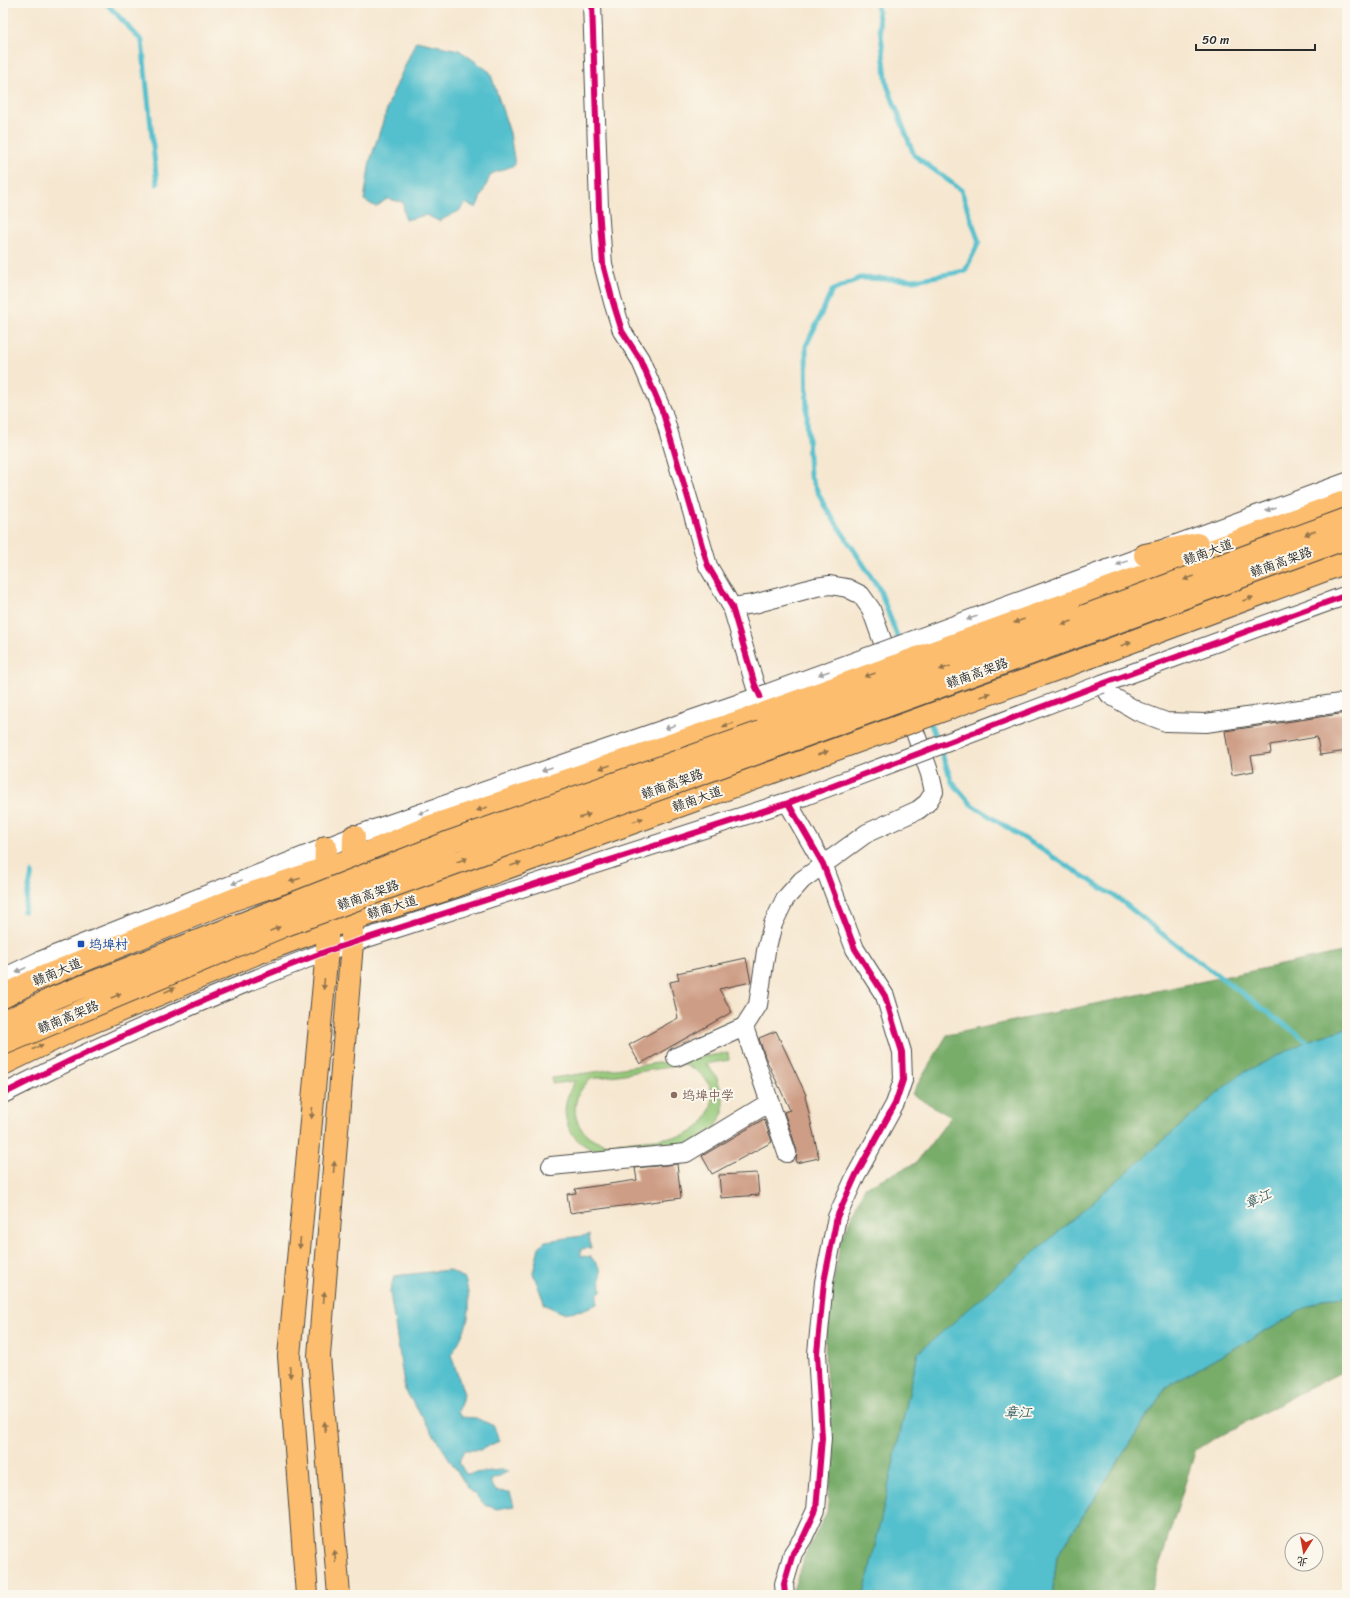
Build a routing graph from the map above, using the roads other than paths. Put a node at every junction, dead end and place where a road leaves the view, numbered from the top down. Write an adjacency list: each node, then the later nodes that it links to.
1 (592, 3): 11 (street)
2 (1347, 482): 7 (street, one-way to 7)
3 (1347, 501): 5 (main road, 赣南大道)
4 (1347, 519): 31 (main road, 赣南高架路, one-way to 31, bridge)
5 (1273, 529): 7 (main road); 9 (main road, 赣南大道)
6 (1347, 538): 33 (main road, 赣南高架路, one-way to 6, bridge)
7 (1145, 555): 9 (street, one-way to 9)
8 (1347, 562): 22 (main road, 赣南大道, one-way to 8, bridge)
9 (1065, 594): 14 (main road, 赣南大道, one-way to 14, bridge)
10 (1347, 595): 12 (street)
11 (732, 608): 14 (street); 20 (street)
12 (1102, 684): 13 (street); 15 (street, bridge)
13 (1347, 702)
14 (763, 704): 16 (main road, 赣南大道, one-way to 16); 17 (street, one-way to 17)
15 (788, 803): 20 (street); 26 (street)
16 (426, 828): 19 (main road, 赣南大道); 22 (main road)
17 (354, 836): 18 (street); 19 (main road)
18 (326, 847): 21 (main road); 29 (street, one-way to 29)
19 (354, 859): 21 (main road, 赣南大道); 24 (main road)
20 (823, 864): 32 (street); 42 (street)
21 (325, 870): 23 (main road, 赣南大道, one-way to 23); 25 (main road)
22 (446, 890): 24 (main road, 赣南大道)
23 (235, 900): 28 (main road); 30 (main road, 赣南大道)
24 (352, 919): 25 (main road, 赣南大道); 26 (main road)
25 (328, 927): 27 (main road); 28 (main road, 赣南大道)
26 (352, 943): 27 (street); 41 (main road, one-way to 26)
27 (327, 951): 36 (street); 40 (main road, one-way to 40)
28 (255, 954): 35 (main road, 赣南大道, one-way to 28)
29 (3, 978)
30 (3, 997)
31 (3, 1023)
32 (744, 1027): 34 (street); 37 (street)
33 (3, 1044)
34 (676, 1057)
35 (3, 1064)
36 (3, 1094)
37 (770, 1102): 38 (street); 39 (street)
38 (787, 1153)
39 (551, 1166)
40 (306, 1595)
41 (339, 1595)
42 (785, 1595)

